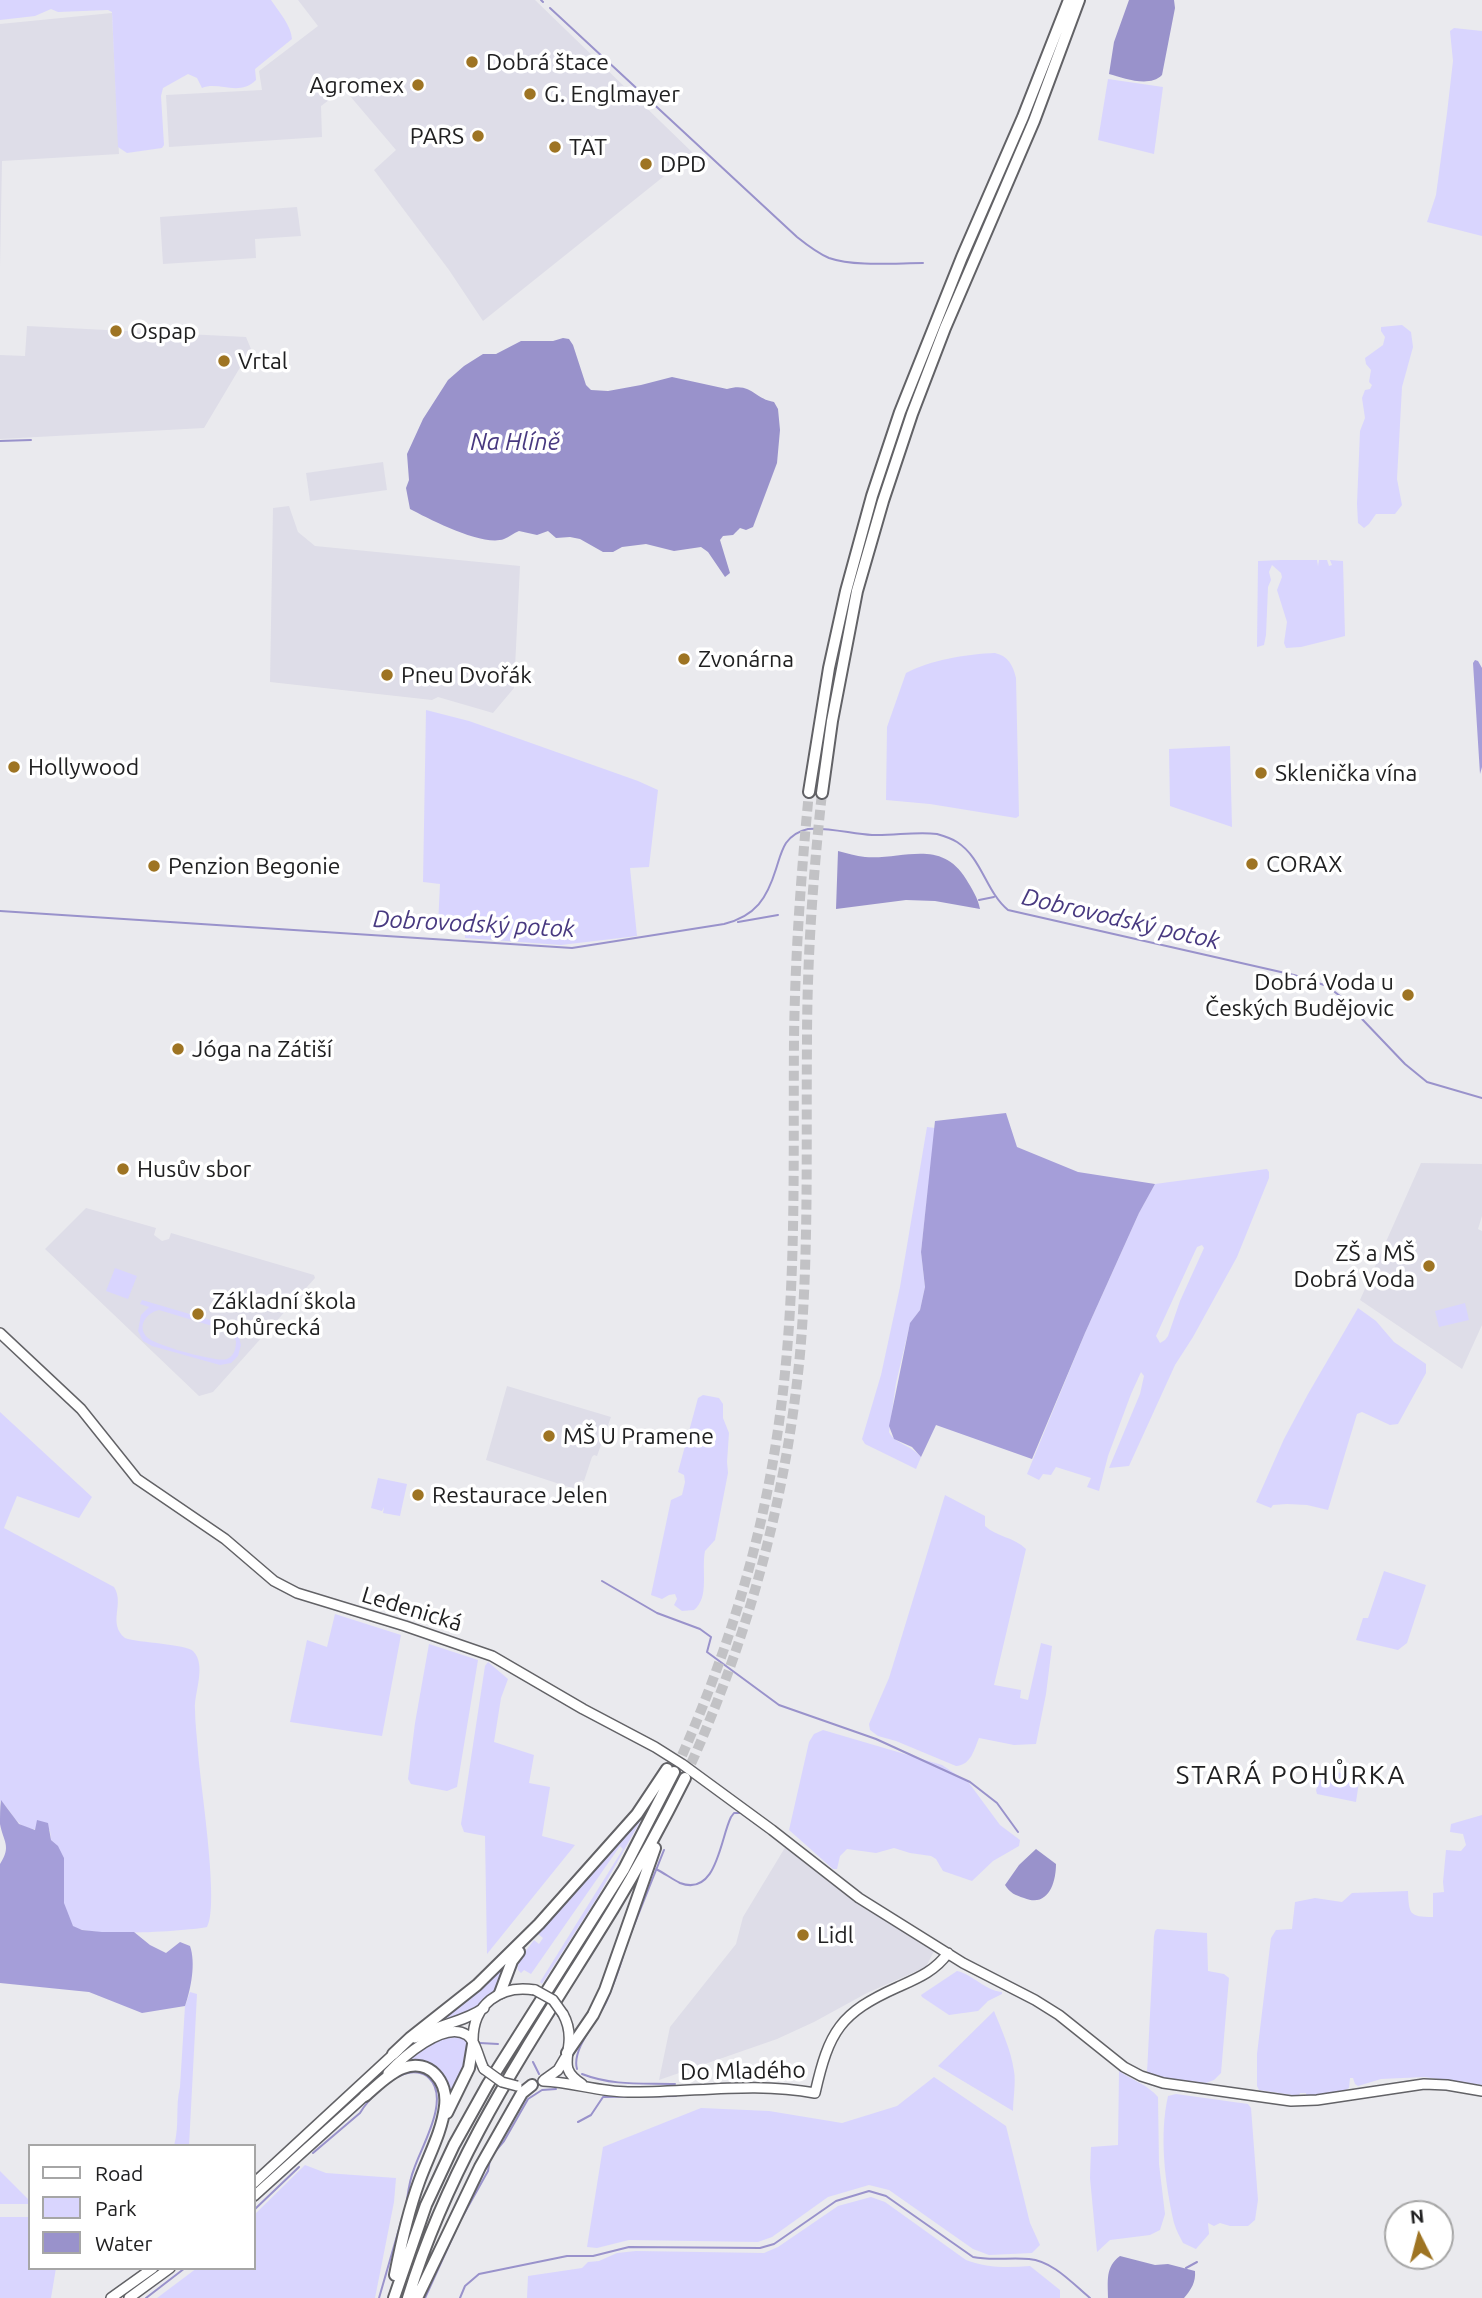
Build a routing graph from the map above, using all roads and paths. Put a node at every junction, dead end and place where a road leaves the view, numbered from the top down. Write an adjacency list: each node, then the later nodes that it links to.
1 (1069, 0): 3 (highway)
2 (1079, 0): 4 (highway)
3 (809, 792)
4 (822, 793)
5 (0, 1333): 9 (main road, Ledenická)
6 (675, 1773): 7 (highway); 8 (highway); 26 (highway)
7 (664, 1819): 13 (highway); 27 (highway)
8 (539, 1924): 10 (highway); 14 (highway)
9 (948, 1953): 16 (main road, Do Mladého); 17 (main road, Ledenická)
10 (500, 1993): 11 (main road); 13 (main road, bridge)
11 (484, 2008): 12 (main road); 14 (main road)
12 (473, 2044): 15 (main road, bridge); 18 (main road); 19 (highway)
13 (567, 2053): 15 (main road); 16 (main road)
14 (393, 2054): 20 (main road)
15 (538, 2083): 16 (main road, Do Mladého); 28 (highway)
16 (591, 2088)
17 (1482, 2091)
18 (365, 2096): 19 (highway); 21 (main road)
19 (439, 2130): 26 (highway)
20 (256, 2181)
21 (256, 2194)
22 (150, 2270): 24 (main road)
23 (167, 2270): 25 (main road)
24 (111, 2298)
25 (129, 2298)
26 (392, 2298)
27 (408, 2298)
28 (417, 2298)

